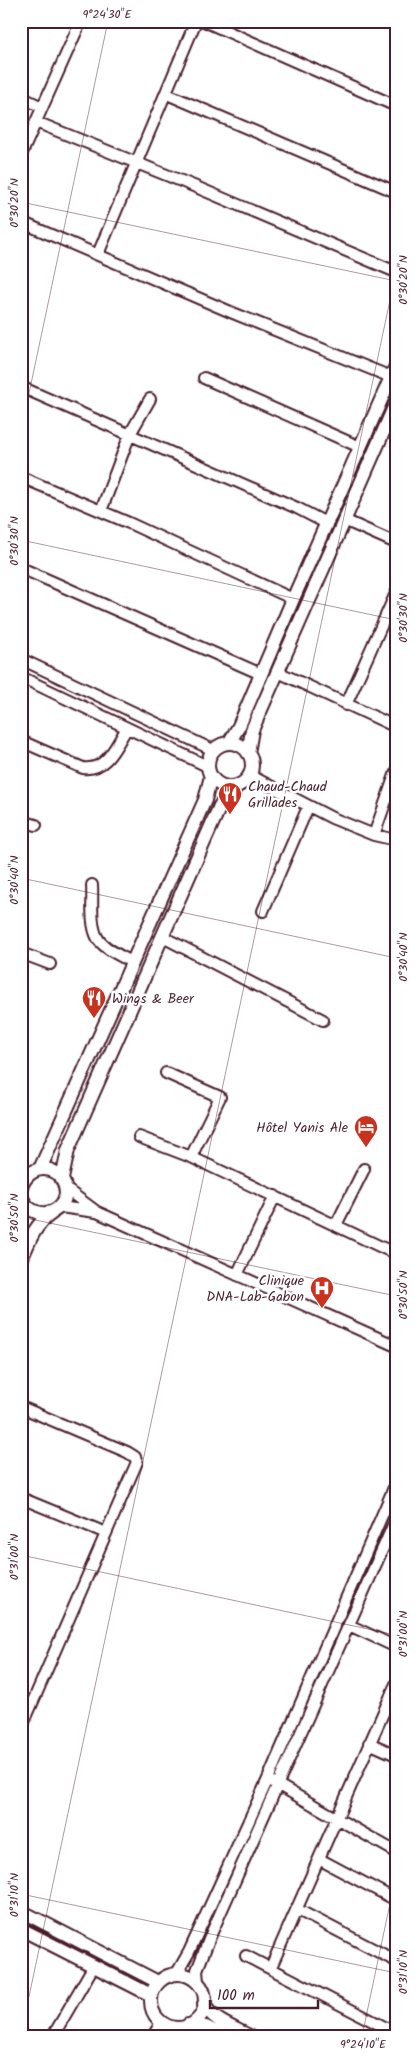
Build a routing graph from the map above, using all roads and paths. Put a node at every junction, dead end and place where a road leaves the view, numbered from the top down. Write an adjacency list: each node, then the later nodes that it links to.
1 (81, 21): 7 (street)
2 (196, 21): 4 (street)
3 (204, 21): 6 (street)
4 (167, 94): 10 (street); 11 (street)
5 (21, 97): 7 (street)
6 (396, 106)
7 (42, 107): 8 (street)
8 (36, 122): 9 (street); 10 (street)
9 (21, 155)
10 (136, 163): 13 (street); 14 (street)
11 (396, 192)
12 (21, 222): 13 (street)
13 (98, 254): 15 (street)
14 (396, 272)
15 (393, 371): 21 (main road)
16 (204, 378): 21 (street)
17 (21, 387): 20 (street)
18 (150, 399): 20 (street)
19 (396, 403): 24 (main road)
20 (130, 434): 23 (street); 25 (street)
21 (360, 447): 25 (main road)
22 (21, 477): 23 (street)
23 (102, 511): 29 (street)
24 (344, 520): 26 (street); 31 (main road)
25 (326, 523): 29 (main road)
26 (396, 543)
27 (21, 568): 32 (street)
28 (396, 594): 34 (street)
29 (293, 599): 32 (main road)
30 (21, 659): 39 (street)
31 (278, 672): 34 (street); 40 (main road)
32 (261, 674): 38 (main road)
33 (21, 677): 36 (street)
34 (346, 705): 35 (street)
35 (396, 727)
36 (127, 728): 37 (street); 41 (street)
37 (21, 741)
38 (229, 743): 39 (main road); 40 (main road)
39 (213, 750): 41 (main road)
40 (248, 753): 43 (main road)
41 (209, 771): 44 (main road); 54 (main road)
42 (395, 774): 48 (street)
43 (249, 775): 44 (main road); 45 (street)
44 (237, 786): 52 (main road)
45 (308, 807): 48 (street); 51 (street)
46 (21, 821): 47 (street)
47 (36, 825)
48 (374, 834): 49 (street)
49 (396, 840)
50 (92, 885): 54 (street)
51 (263, 911)
52 (163, 936): 56 (street); 62 (main road)
53 (21, 953): 55 (street)
54 (133, 963): 60 (main road)
55 (50, 964)
56 (323, 1020)
57 (166, 1073): 59 (street)
58 (139, 1137): 59 (street)
59 (191, 1157): 64 (street)
60 (40, 1169): 62 (main road); 63 (main road)
61 (364, 1169): 68 (street)
62 (64, 1184): 66 (main road); 67 (street)
63 (21, 1187)
64 (275, 1196): 68 (street); 71 (street)
65 (22, 1204): 66 (main road)
66 (56, 1210): 67 (street); 70 (main road)
67 (97, 1212): 71 (street)
68 (336, 1226): 69 (street)
69 (396, 1254)
70 (21, 1260)
71 (237, 1275): 72 (street)
72 (396, 1346)
73 (23, 1411): 77 (street)
74 (396, 1484): 84 (street)
75 (21, 1498): 77 (street)
76 (396, 1520): 78 (street)
77 (106, 1533): 81 (street)
78 (349, 1625): 79 (street); 85 (street)
79 (396, 1646)
80 (396, 1684): 82 (street)
81 (21, 1729)
82 (369, 1743): 83 (street); 86 (street)
83 (396, 1755)
84 (268, 1779): 85 (street); 97 (street)
85 (278, 1785): 86 (street); 99 (street)
86 (336, 1819): 87 (street); 88 (street)
87 (396, 1852)
88 (319, 1858): 89 (street); 90 (street)
89 (396, 1900)
90 (298, 1910): 94 (street); 96 (street)
91 (21, 1911): 98 (main road)
92 (21, 1929): 95 (main road)
93 (246, 1956): 96 (street)
94 (396, 1961)
95 (93, 1967): 100 (main road); 105 (street)
96 (271, 1967): 104 (street)
97 (177, 1973): 98 (main road); 99 (main road)
98 (158, 1982): 100 (main road)
99 (198, 1982): 101 (main road)
100 (151, 1995): 102 (main road)
101 (204, 2004): 103 (main road); 108 (main road)
102 (161, 2023): 103 (main road); 106 (street)
103 (188, 2025): 107 (main road)
104 (396, 2033)
105 (53, 2036)
106 (153, 2036)
107 (224, 2036)
108 (249, 2036)

